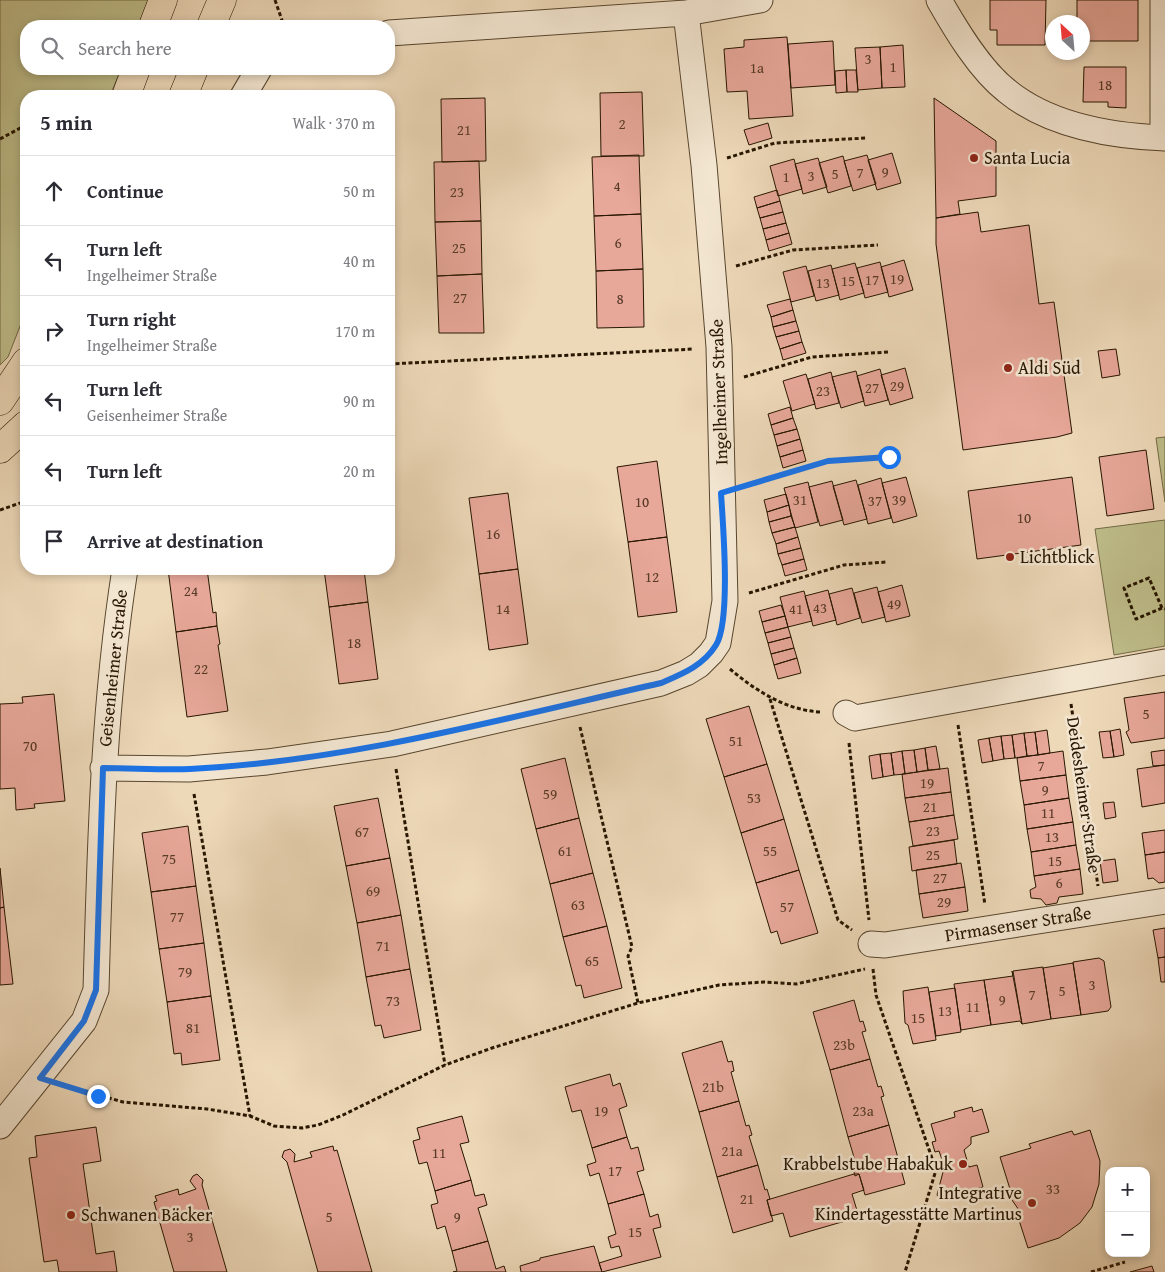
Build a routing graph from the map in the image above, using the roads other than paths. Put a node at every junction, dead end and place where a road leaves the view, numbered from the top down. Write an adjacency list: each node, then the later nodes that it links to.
1 (163, 0): 7 (highway)
2 (222, 0): 8 (highway)
3 (760, 0): 6 (street)
4 (939, 0): 16 (street)
5 (1163, 0): 16 (street)
6 (686, 13): 9 (street); 24 (street, Ingelheimer Straße)
7 (155, 20)
8 (214, 20)
9 (395, 33)
10 (134, 75): 13 (highway)
11 (191, 75): 14 (highway)
12 (255, 75): 15 (street)
13 (128, 90)
14 (185, 90)
15 (247, 90)
16 (1164, 138)
17 (20, 371): 18 (highway)
18 (0, 401)
19 (20, 431): 20 (highway)
20 (0, 449)
21 (124, 575): 24 (street, Geisenheimer Straße)
22 (1165, 662): 23 (street)
23 (846, 713)
24 (103, 768): 27 (street, Geisenheimer Straße)
25 (1165, 901): 26 (street, Pirmasenser Straße)
26 (872, 956)
27 (0, 1126)

